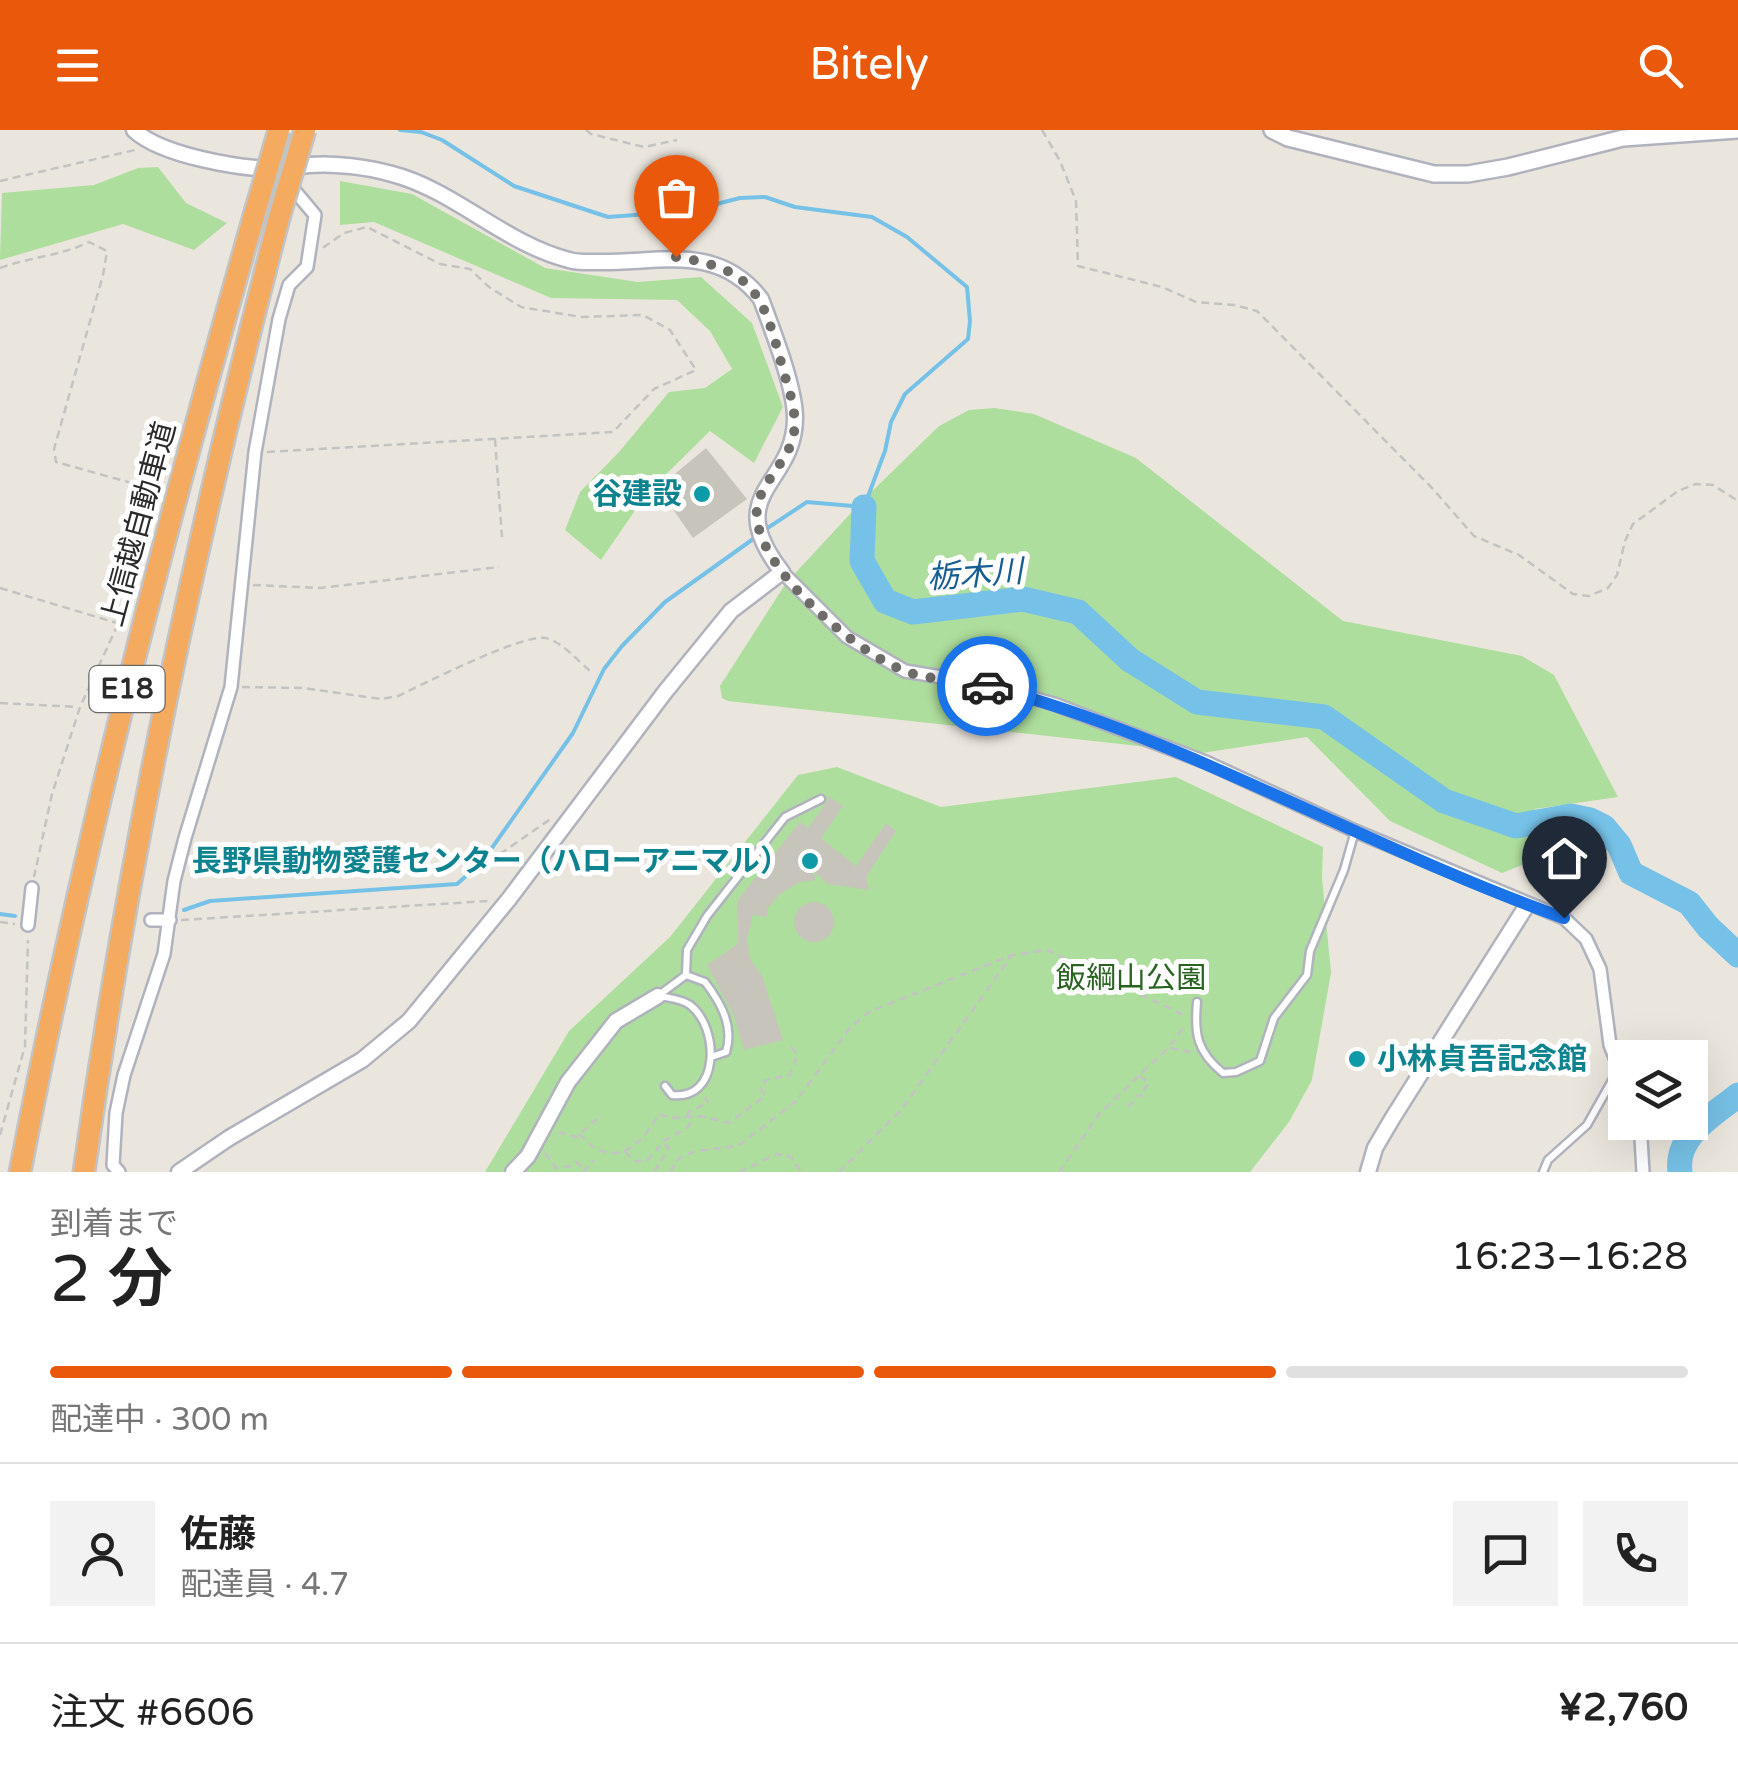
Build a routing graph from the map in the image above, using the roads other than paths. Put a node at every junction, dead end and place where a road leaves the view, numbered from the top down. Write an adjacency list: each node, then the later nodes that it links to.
1 (134, 130): 6 (street)
2 (280, 130): 24 (highway, 上信越自動車道 / E18, bridge)
3 (304, 130): 25 (highway, 上信越自動車道 / E18, bridge)
4 (1272, 130): 5 (main road)
5 (1738, 130)
6 (278, 169): 7 (street); 13 (street)
7 (782, 572): 9 (street); 27 (street)
8 (821, 799): 15 (lane)
9 (1355, 831): 11 (street); 17 (lane)
10 (32, 888): 14 (street)
11 (1526, 905): 18 (street); 28 (street)
12 (152, 920): 13 (street)
13 (170, 920): 26 (street)
14 (28, 925)
15 (686, 975): 16 (lane); 19 (lane)
16 (658, 996): 19 (lane); 23 (street)
17 (1197, 1002)
18 (1609, 1040)
19 (711, 1057): 20 (lane)
20 (666, 1086)
21 (1608, 1087): 29 (lane)
22 (1641, 1140): 30 (street)
23 (520, 1170)
24 (20, 1172)
25 (84, 1172)
26 (119, 1172)
27 (179, 1172)
28 (1368, 1172)
29 (1543, 1172)
30 (1643, 1172)

